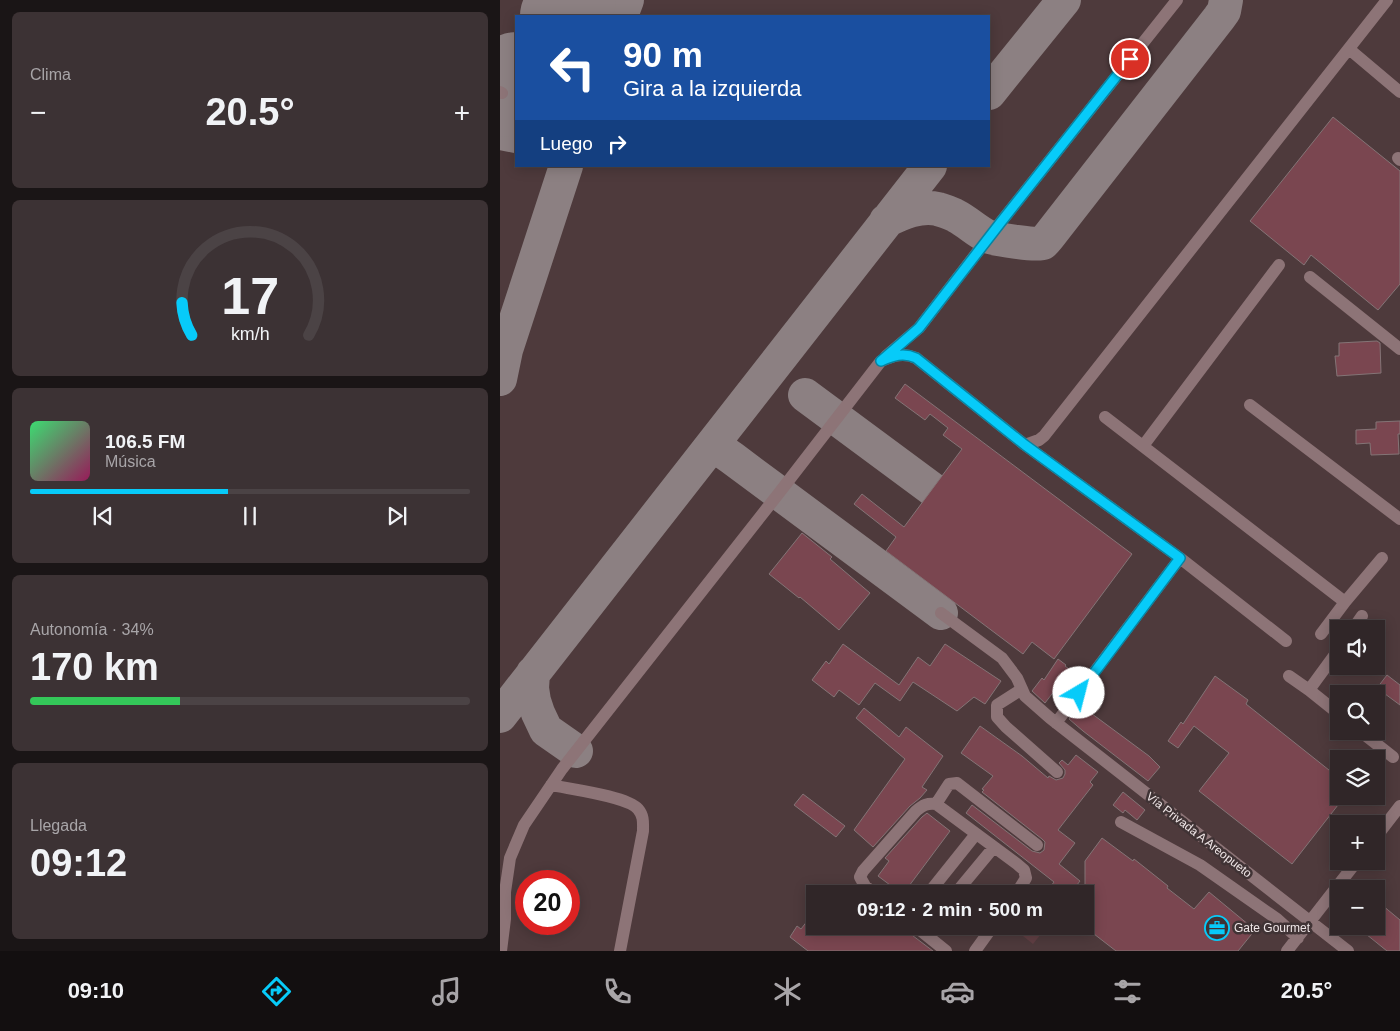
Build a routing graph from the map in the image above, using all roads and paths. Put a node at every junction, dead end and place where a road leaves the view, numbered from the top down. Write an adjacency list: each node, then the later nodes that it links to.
1 (1177, 0): 8 (lane)
2 (1387, 0): 3 (lane)
3 (1348, 49): 4 (lane); 11 (lane)
4 (1400, 92)
5 (1280, 264): 12 (lane)
6 (1310, 276): 7 (lane)
7 (1400, 349)
8 (881, 361): 11 (lane); 31 (lane)
9 (1250, 405): 13 (lane)
10 (1105, 417): 12 (lane)
11 (1025, 445): 14 (lane)
12 (1143, 446): 16 (lane)
13 (1400, 519)
14 (1180, 558): 21 (lane); 27 (lane)
15 (1382, 558): 16 (lane)
16 (1345, 602): 20 (lane)
17 (941, 613): 24 (lane, Vía Privada A Areopueto)
18 (1362, 616): 19 (lane)
19 (1359, 620)
20 (1321, 634)
21 (1286, 641)
22 (1330, 661): 25 (lane)
23 (1289, 676): 25 (lane)
24 (1022, 689): 27 (lane, Vía Privada A Areopueto); 30 (lane)
25 (1309, 690): 26 (lane)
26 (1330, 707)
27 (1053, 720): 46 (lane, Vía Privada A Areopueto)
28 (1371, 740): 29 (lane)
29 (1393, 757)
30 (1058, 772)
31 (551, 785): 50 (lane); 51 (lane)
32 (936, 804): 36 (lane); 37 (lane); 41 (lane)
33 (1400, 806): 35 (lane)
34 (1121, 822): 49 (lane)
35 (1385, 825)
36 (976, 834): 38 (lane); 40 (lane)
37 (1037, 845)
38 (994, 847): 44 (lane); 45 (lane)
39 (1350, 870): 46 (lane)
40 (945, 872): 42 (lane); 43 (lane)
41 (864, 885)
42 (935, 885)
43 (956, 885)
44 (962, 885)
45 (1022, 885)
46 (1310, 922): 49 (lane); 55 (lane, Vía Privada A Areopueto)
47 (926, 935): 52 (lane)
48 (986, 935): 53 (lane)
49 (1298, 938): 54 (lane)
50 (501, 951)
51 (620, 951)
52 (946, 951)
53 (974, 951)
54 (1287, 951)
55 (1348, 951)

